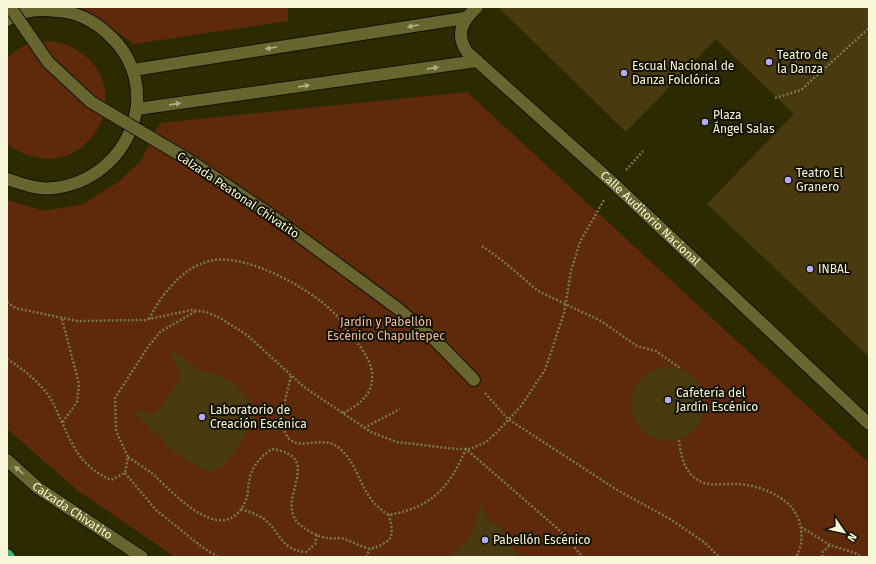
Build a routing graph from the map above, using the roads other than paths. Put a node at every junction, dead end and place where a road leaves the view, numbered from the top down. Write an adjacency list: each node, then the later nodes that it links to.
1 (10, 7): 9 (street, Calzada Peatonal Chivatito, bridge)
2 (477, 7): 3 (street)
3 (465, 18): 5 (street, Calle Auditorio Nacional); 6 (street, one-way to 6)
4 (7, 20): 6 (street)
5 (478, 61): 7 (street, one-way to 5); 10 (street, Calle Auditorio Nacional)
6 (133, 70): 7 (street)
7 (137, 109): 8 (street)
8 (7, 179)
9 (474, 380)
10 (869, 424)
11 (7, 460): 12 (street, Calzada Chivatito, one-way to 11)
12 (142, 557)

